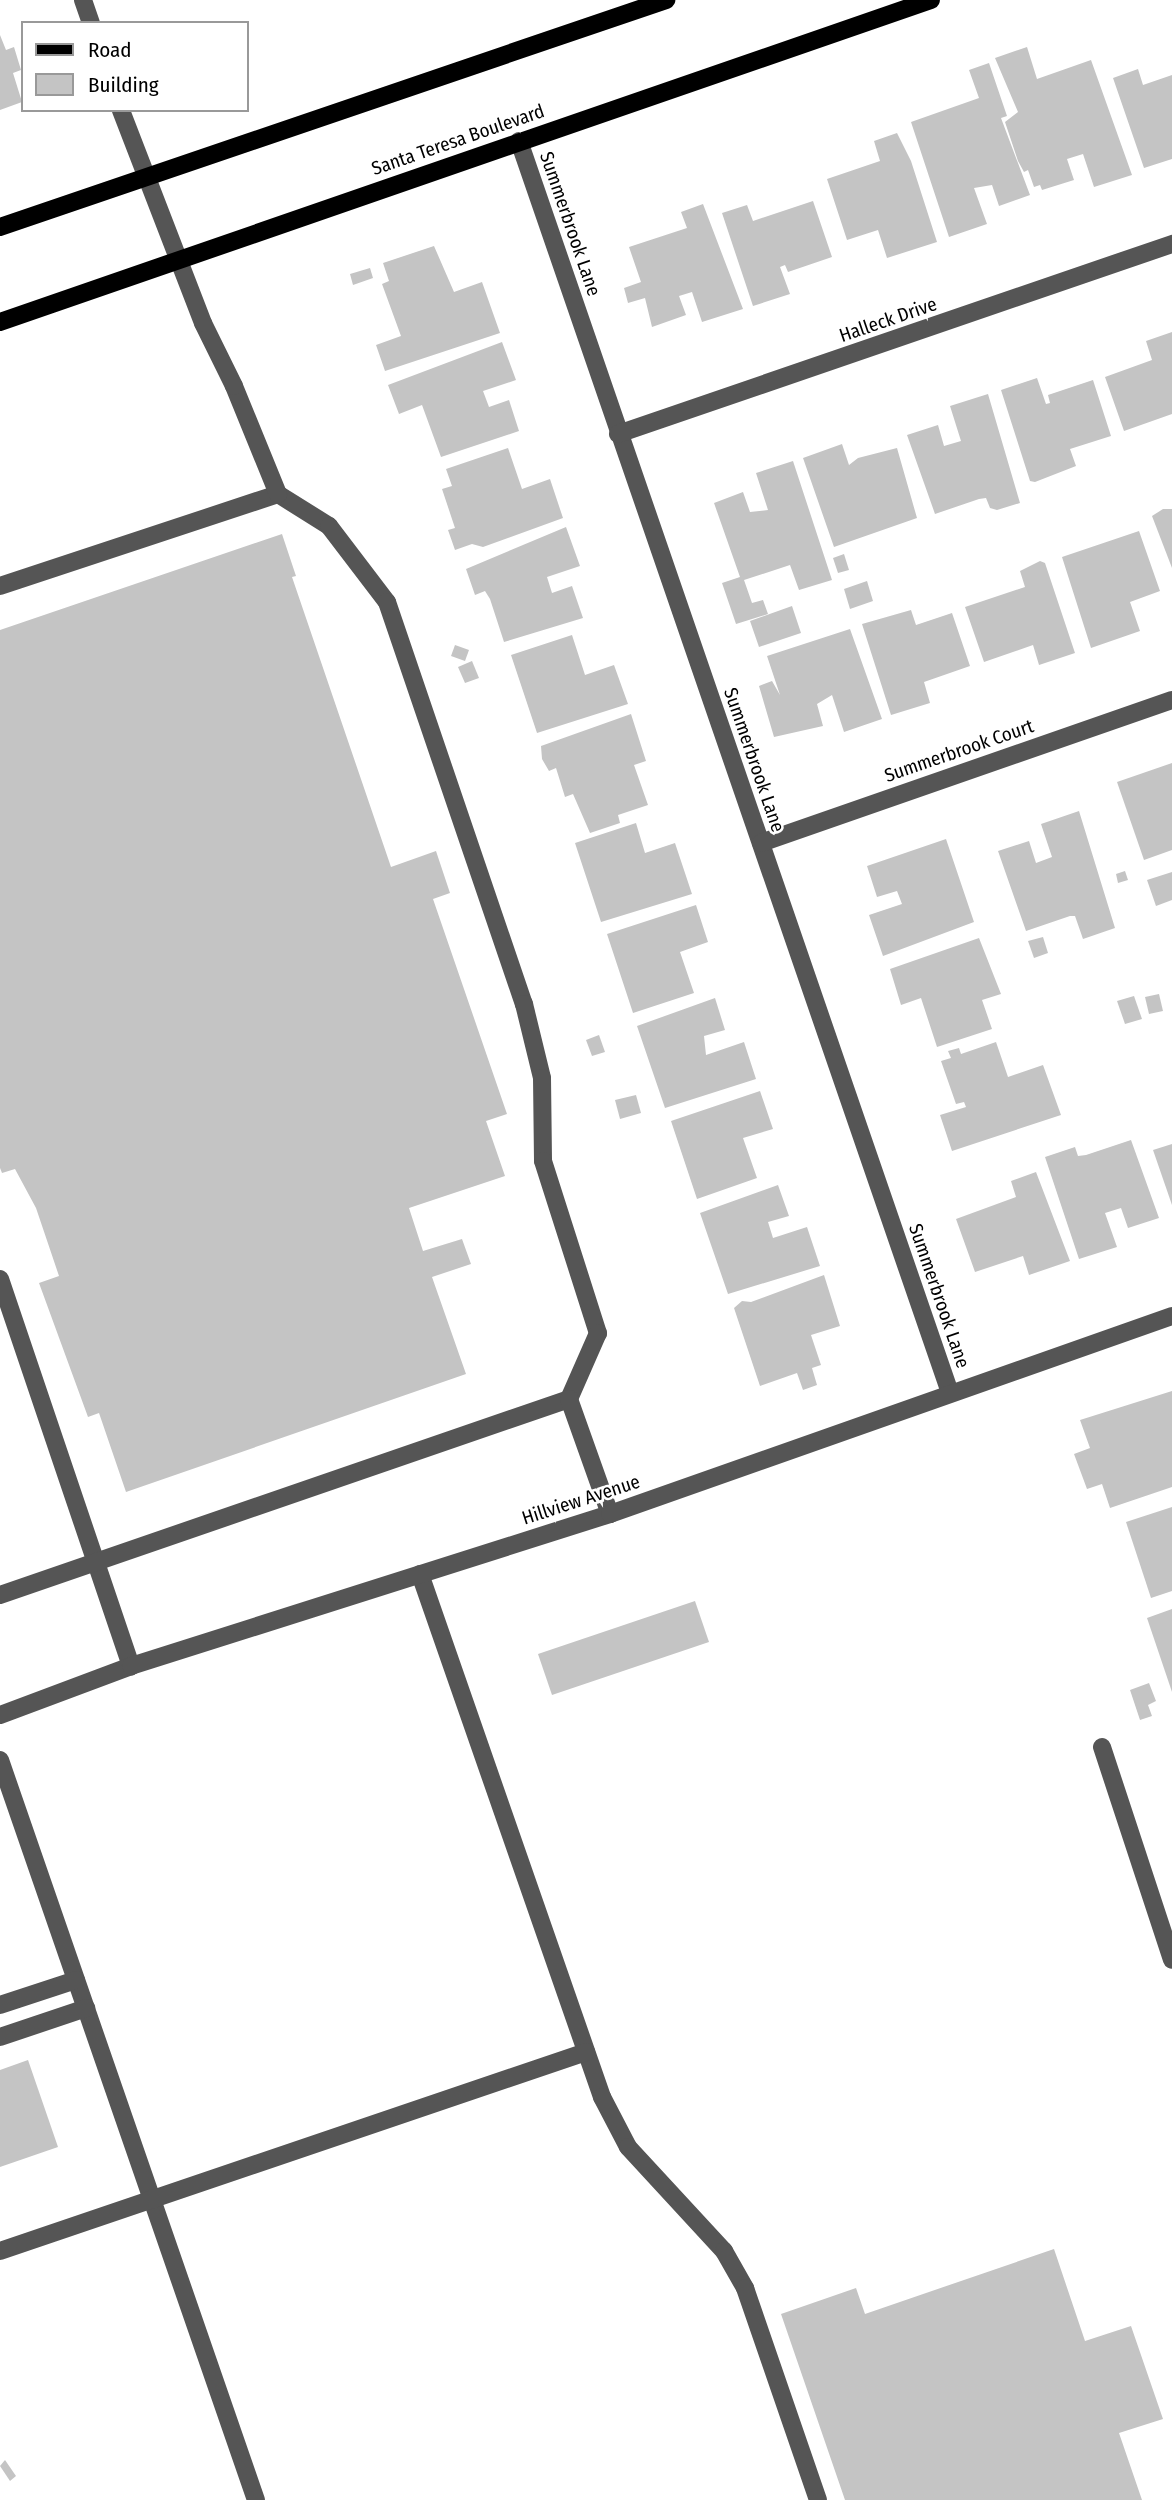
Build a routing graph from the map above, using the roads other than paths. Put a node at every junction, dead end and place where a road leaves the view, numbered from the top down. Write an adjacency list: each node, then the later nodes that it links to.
1 (83, 0): 4 (street)
2 (666, 0): 7 (main road)
3 (931, 0): 6 (main road, Santa Teresa Boulevard)
4 (90, 21)
5 (122, 112): 7 (street)
6 (519, 141): 10 (main road, Santa Teresa Boulevard); 12 (street, Summerbrook Lane)
7 (146, 177): 8 (main road); 10 (street)
8 (0, 227)
9 (1172, 244): 12 (street, Halleck Drive)
10 (178, 259): 11 (main road, Santa Teresa Boulevard); 13 (street)
11 (0, 322)
12 (618, 434): 16 (street, Summerbrook Lane)
13 (278, 494): 14 (street); 20 (street)
14 (0, 586)
15 (1172, 700): 16 (street, Summerbrook Court)
16 (761, 843): 19 (street, Summerbrook Lane)
17 (0, 1279): 22 (street)
18 (1172, 1316): 19 (street, Hillview Avenue)
19 (950, 1393): 21 (street, Hillview Avenue)
20 (569, 1399): 21 (street); 22 (street)
21 (610, 1514): 23 (street, Hillview Avenue)
22 (96, 1562): 24 (street); 25 (street)
23 (420, 1574): 25 (street, Hillview Avenue); 35 (street)
24 (0, 1595)
25 (131, 1667): 26 (street, Hillview Avenue)
26 (0, 1715)
27 (1102, 1747): 30 (street)
28 (0, 1760): 29 (street)
29 (8, 1807): 31 (street)
30 (1172, 1960)
31 (76, 1980): 32 (street); 33 (street)
32 (0, 2005)
33 (86, 2008): 34 (street); 36 (street)
34 (0, 2037)
35 (586, 2052): 36 (street); 39 (street)
36 (152, 2200): 37 (street); 38 (street)
37 (0, 2251)
38 (256, 2500)
39 (818, 2500)

